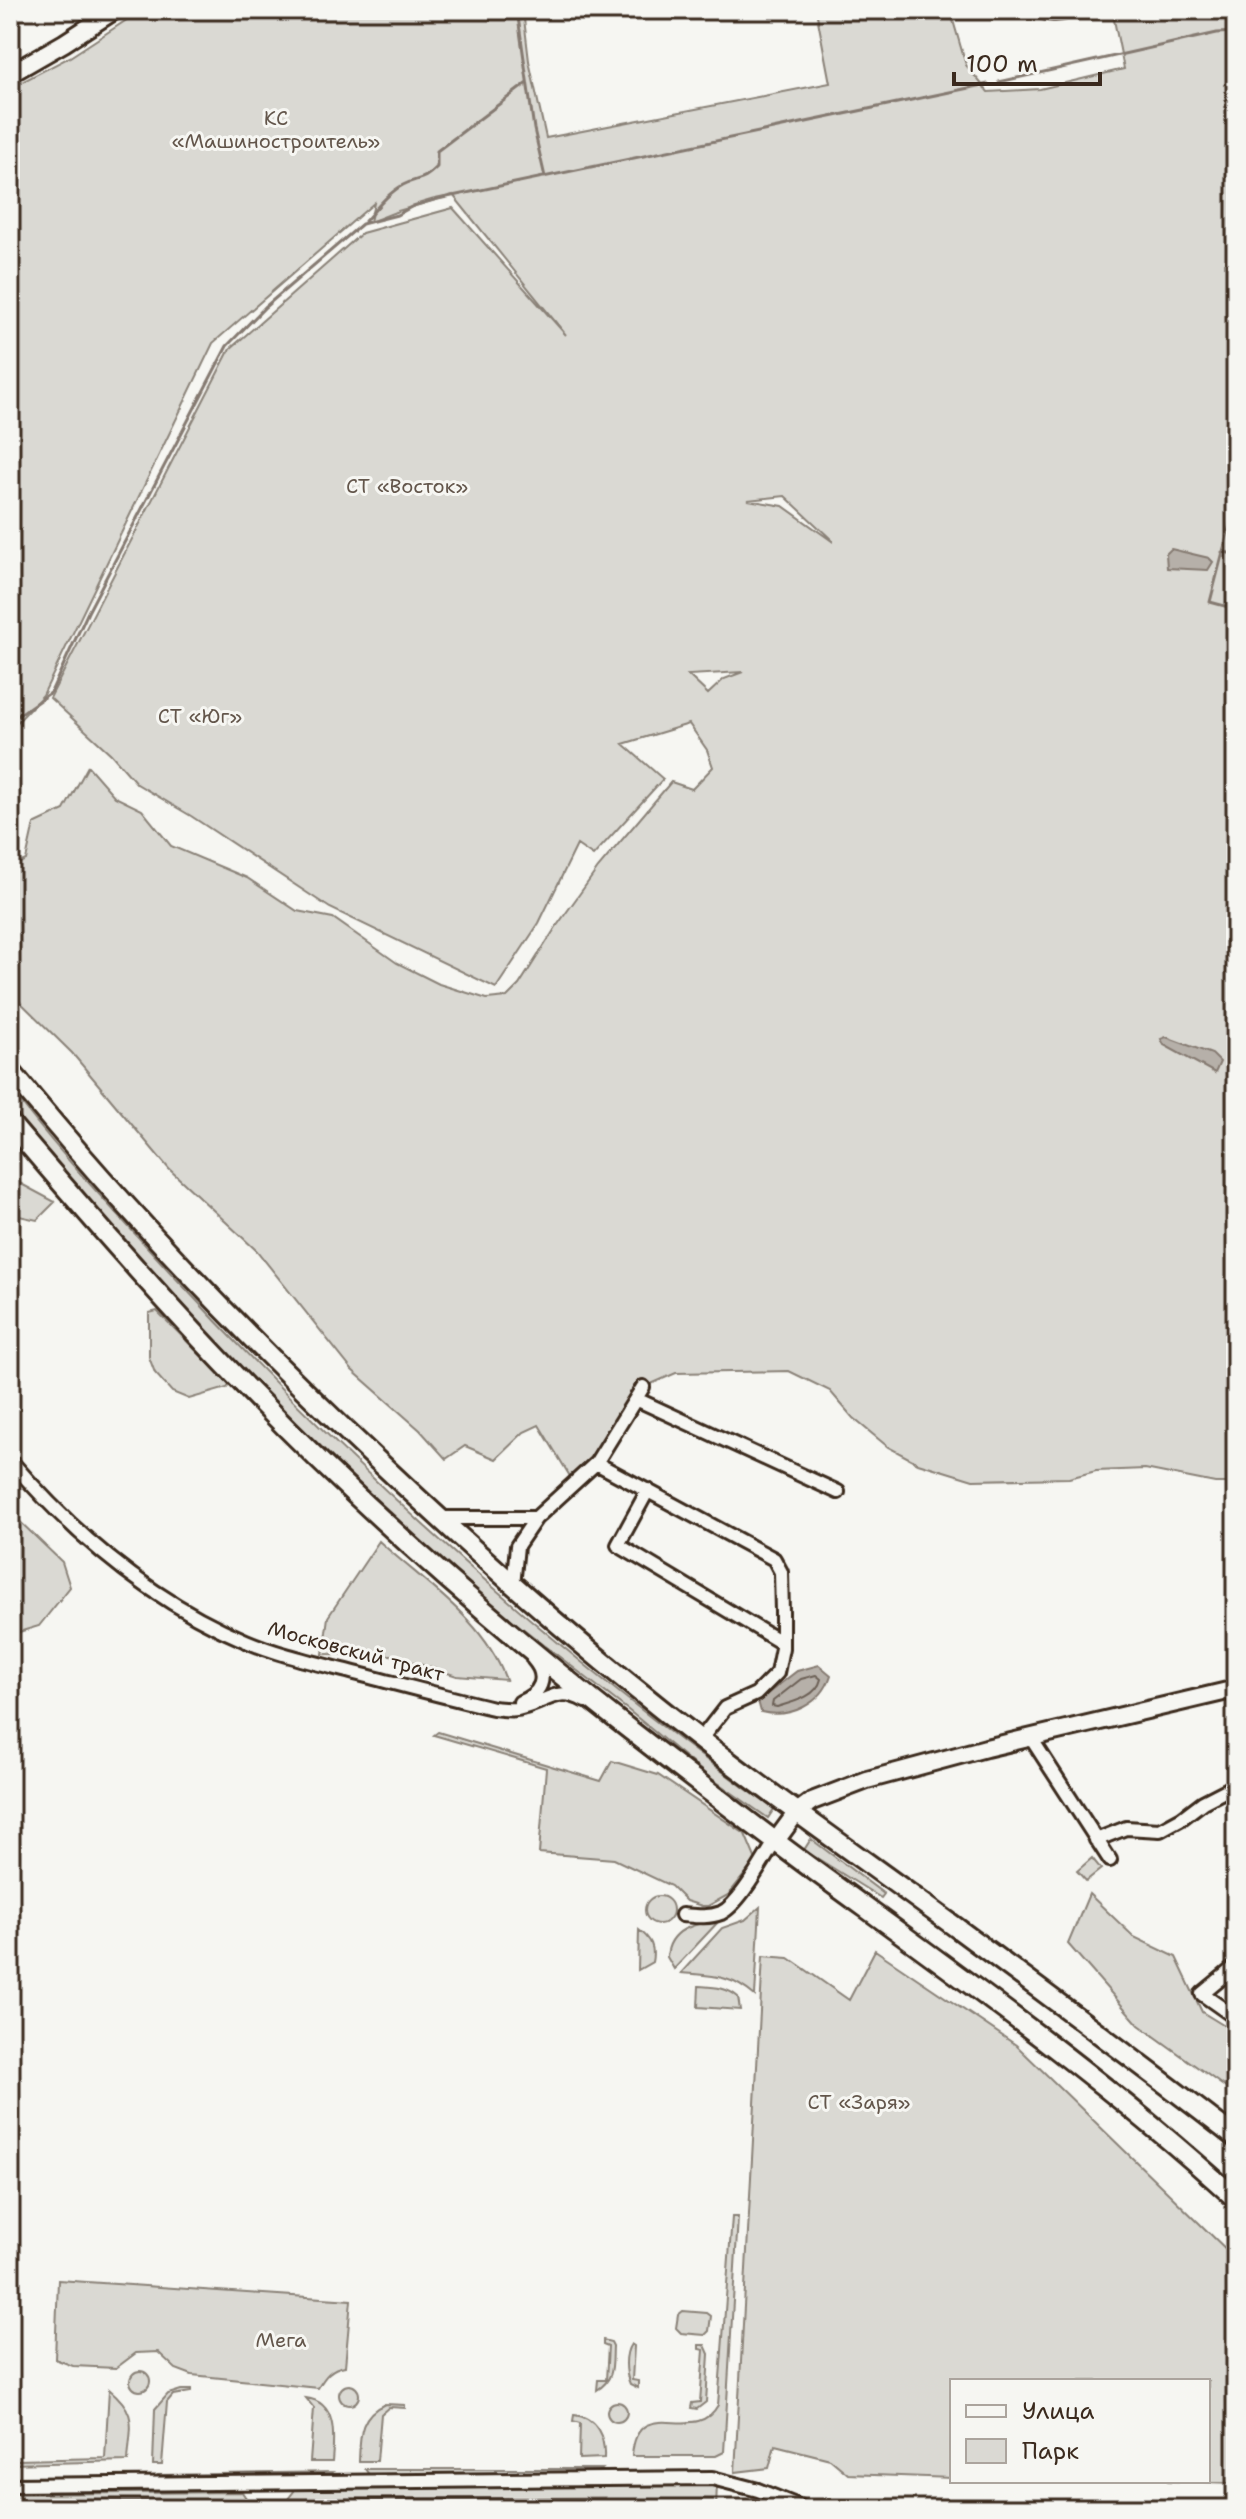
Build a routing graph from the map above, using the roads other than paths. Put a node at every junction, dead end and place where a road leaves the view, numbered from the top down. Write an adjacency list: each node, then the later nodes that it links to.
1 (115, 10): 2 (street)
2 (10, 74)
3 (10, 1070): 9 (main road)
4 (10, 1123): 12 (main road)
5 (10, 1460): 15 (street, Московский тракт)
6 (596, 1463): 7 (street); 8 (street); 10 (street)
7 (648, 1490): 13 (street); 13 (street)
8 (838, 1492)
9 (439, 1518): 10 (street); 11 (main road)
10 (536, 1518): 11 (street)
11 (513, 1586): 18 (main road)
12 (506, 1628): 15 (street, Московский тракт); 16 (main road)
13 (782, 1643): 18 (street)
14 (1236, 1689): 17 (street)
15 (477, 1704): 16 (street, Московский тракт)
16 (616, 1718): 22 (main road)
17 (1031, 1738): 20 (street); 21 (street)
18 (700, 1740): 20 (main road)
19 (1236, 1785): 21 (street)
20 (797, 1812): 22 (street); 27 (main road)
21 (1096, 1840): 23 (street)
22 (775, 1842): 24 (street); 28 (main road)
23 (1110, 1860)
24 (682, 1915)
25 (1236, 1966): 26 (street)
26 (1236, 2018)
27 (1236, 2138)
28 (1236, 2199)
29 (10, 2485): 30 (street)
30 (806, 2509)

